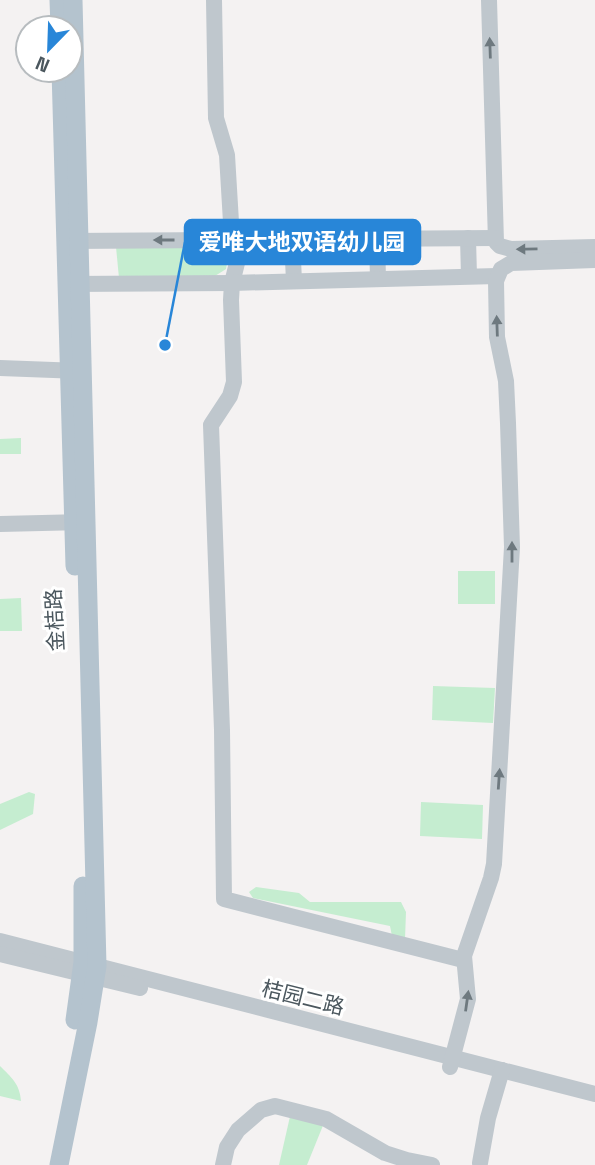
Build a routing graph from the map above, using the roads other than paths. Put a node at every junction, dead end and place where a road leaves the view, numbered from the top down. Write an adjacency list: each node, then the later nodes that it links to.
1 (73, 0): 10 (main road)
2 (214, 0): 8 (street)
3 (489, 0): 7 (street, one-way to 3)
4 (62, 84): 10 (main road, 金桔路)
5 (377, 238): 6 (street); 9 (street); 15 (street)
6 (468, 238): 7 (street); 13 (street)
7 (495, 238): 11 (street, one-way to 7)
8 (232, 239): 9 (street); 10 (street, one-way to 10); 17 (street)
9 (292, 239): 16 (street)
10 (72, 241): 18 (main road, 金桔路)
11 (595, 247)
12 (595, 260): 14 (street)
13 (469, 276): 14 (street); 15 (street)
14 (497, 276): 25 (street, one-way to 14)
15 (378, 279): 16 (street)
16 (294, 281): 17 (street)
17 (232, 283): 18 (street); 25 (street)
18 (74, 284): 20 (main road, 金桔路)
19 (0, 368): 20 (street)
20 (76, 371): 21 (main road, 金桔路)
21 (80, 522): 22 (street); 26 (main road, 金桔路)
22 (0, 524)
23 (0, 941): 26 (street, 桔园二路)
24 (0, 954): 26 (street, 桔园二路)
25 (463, 960): 27 (street, one-way to 25)
26 (89, 970): 27 (street, 桔园二路); 32 (main road, 金桔路); 33 (main road)
27 (451, 1062): 28 (street, 桔园二路)
28 (500, 1075): 29 (street, 桔园二路); 30 (street, 桔园二路); 31 (street)
29 (595, 1094)
30 (595, 1102)
31 (477, 1164)
32 (47, 1165)
33 (59, 1165)
34 (223, 1165): 35 (street)
35 (432, 1165)

